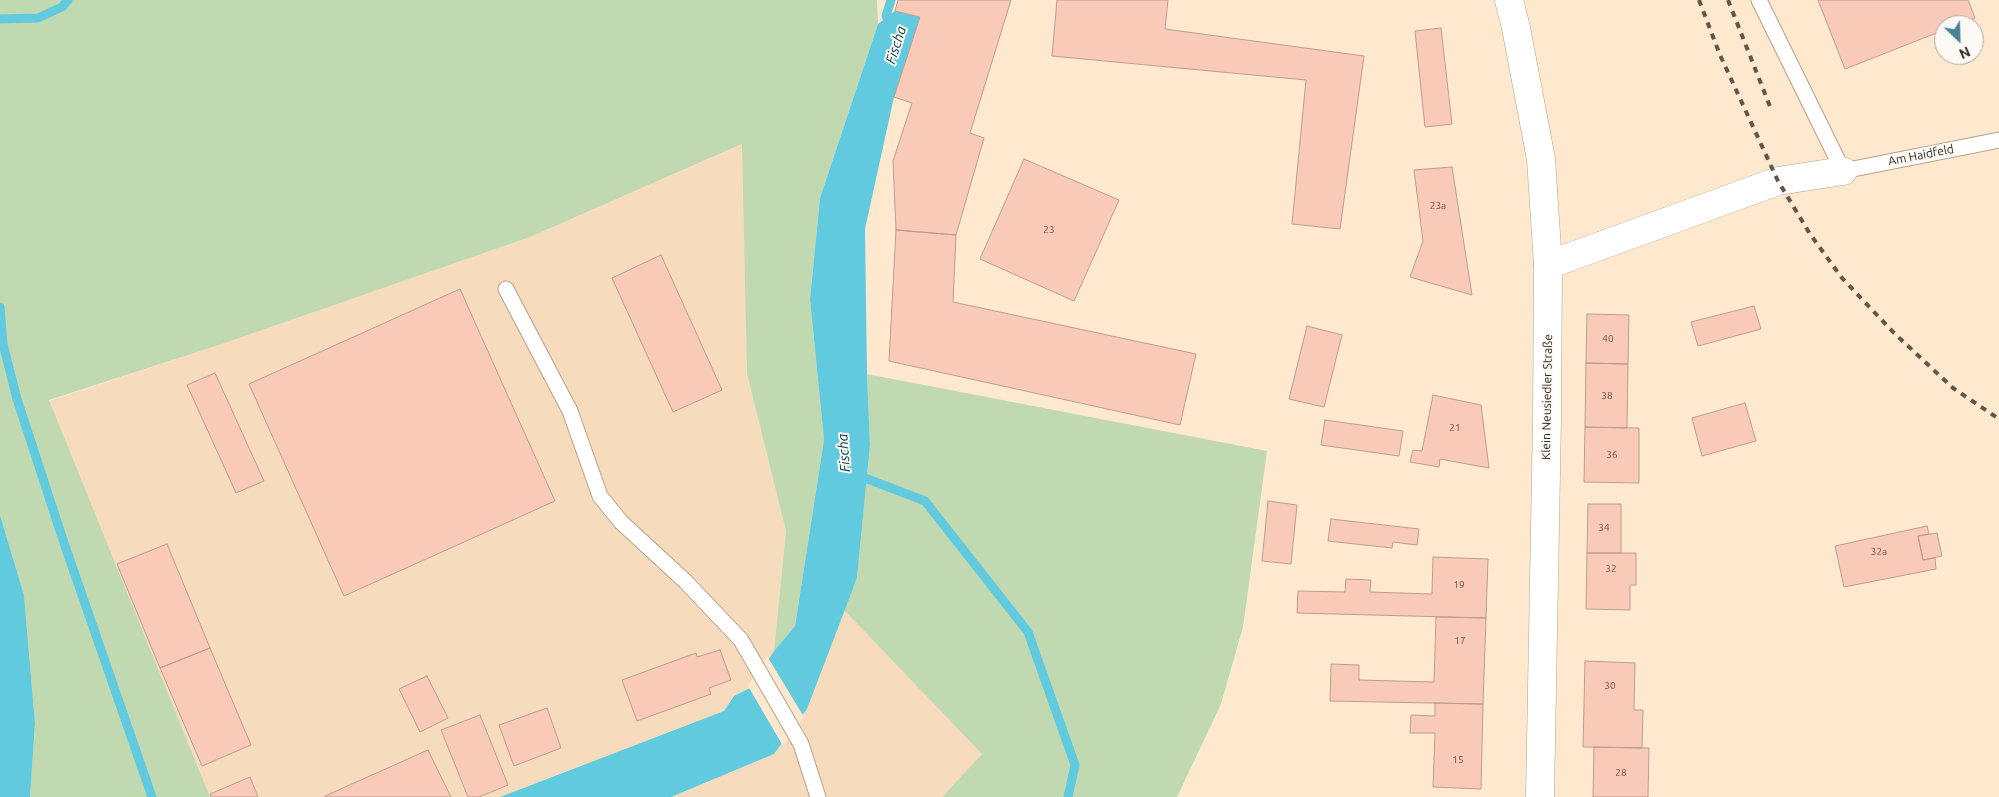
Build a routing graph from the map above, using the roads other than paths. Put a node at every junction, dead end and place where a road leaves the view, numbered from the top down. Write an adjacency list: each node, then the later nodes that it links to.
1 (1509, 0): 5 (main road, Klein Neusiedler Straße)
2 (1759, 0): 4 (lane)
3 (1999, 140): 4 (lane, Am Haidfeld)
4 (1843, 171): 5 (main road)
5 (1548, 265): 8 (main road, Klein Neusiedler Straße)
6 (506, 289): 7 (lane)
7 (818, 797)
8 (1540, 797)

